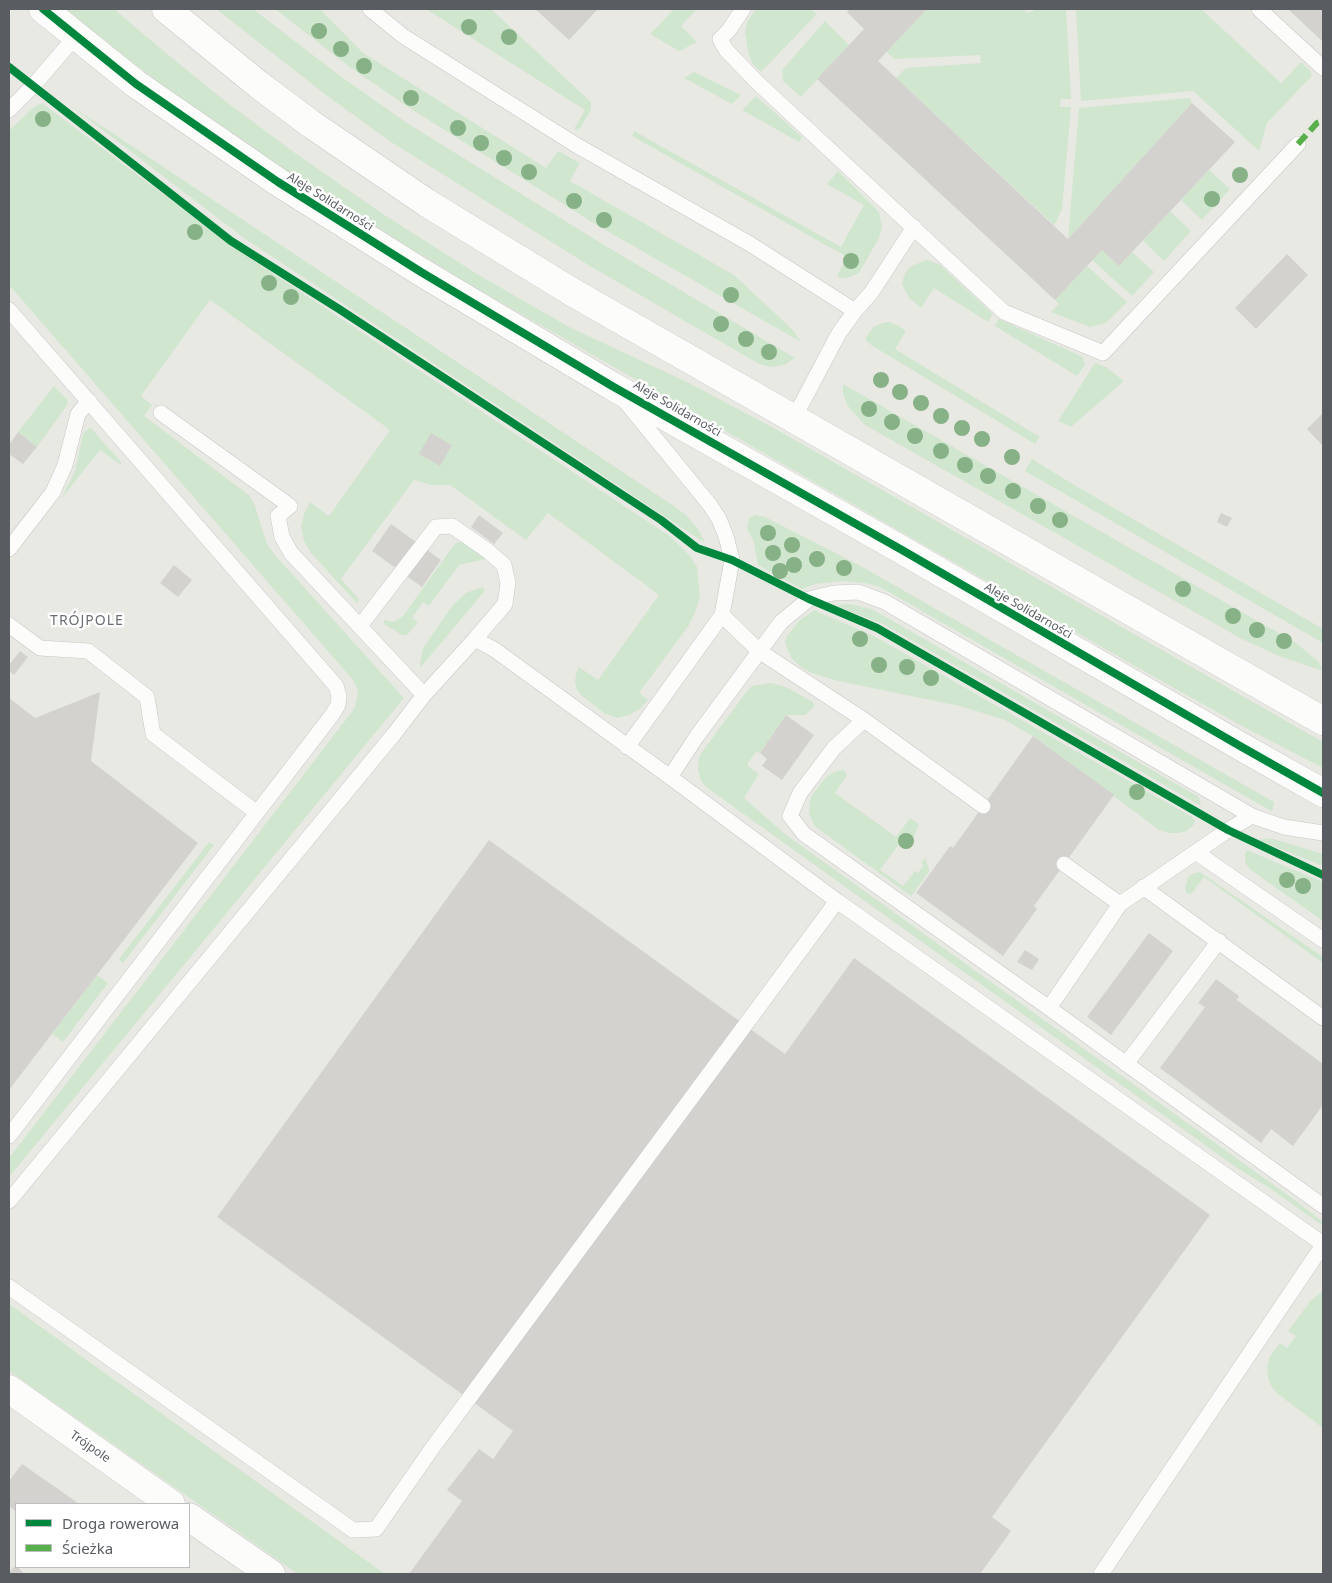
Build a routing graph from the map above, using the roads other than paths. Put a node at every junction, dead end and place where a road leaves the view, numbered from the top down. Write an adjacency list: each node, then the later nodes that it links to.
1 (43, 9): 6 (street, Aleje Solidarności)
2 (166, 9): 16 (street)
3 (370, 9): 12 (lane)
4 (743, 9): 10 (lane)
5 (1259, 9): 7 (lane)
6 (76, 36): 8 (lane); 13 (street, Aleje Solidarności)
7 (1323, 68)
8 (9, 110)
9 (1298, 144): 10 (lane)
10 (914, 227): 12 (lane)
11 (9, 310): 14 (lane)
12 (854, 310): 16 (lane)
13 (612, 386): 18 (lane); 28 (street, Aleje Solidarności)
14 (89, 401): 17 (lane); 30 (lane)
15 (161, 413): 20 (lane)
16 (794, 420): 25 (street)
17 (9, 549)
18 (722, 615): 22 (lane); 26 (lane)
19 (9, 625): 30 (lane)
20 (360, 626): 21 (lane); 23 (lane)
21 (475, 639): 23 (lane); 26 (lane)
22 (759, 651): 24 (lane); 27 (lane); 31 (lane)
23 (424, 695): 44 (lane)
24 (864, 720): 29 (lane); 40 (lane)
25 (1323, 721)
26 (627, 747): 27 (lane)
27 (670, 776): 36 (lane)
28 (1323, 793)
29 (983, 806)
30 (257, 813): 43 (lane)
31 (1252, 816): 32 (lane); 33 (lane)
32 (1323, 833)
33 (1197, 853): 35 (lane); 38 (lane)
34 (1064, 864): 37 (lane)
35 (1143, 887): 37 (lane); 39 (lane)
36 (837, 901): 46 (lane); 47 (lane)
37 (1120, 904): 40 (lane)
38 (1323, 940)
39 (1219, 941): 41 (lane); 42 (lane)
40 (1049, 1008): 42 (lane)
41 (1323, 1018)
42 (1126, 1064): 45 (lane)
43 (9, 1136)
44 (9, 1201)
45 (1323, 1206)
46 (1323, 1244): 52 (lane)
47 (9, 1287)
48 (10, 1393): 49 (street, Trójpole)
49 (170, 1503)
50 (190, 1518): 51 (street)
51 (270, 1574)
52 (1101, 1574)

